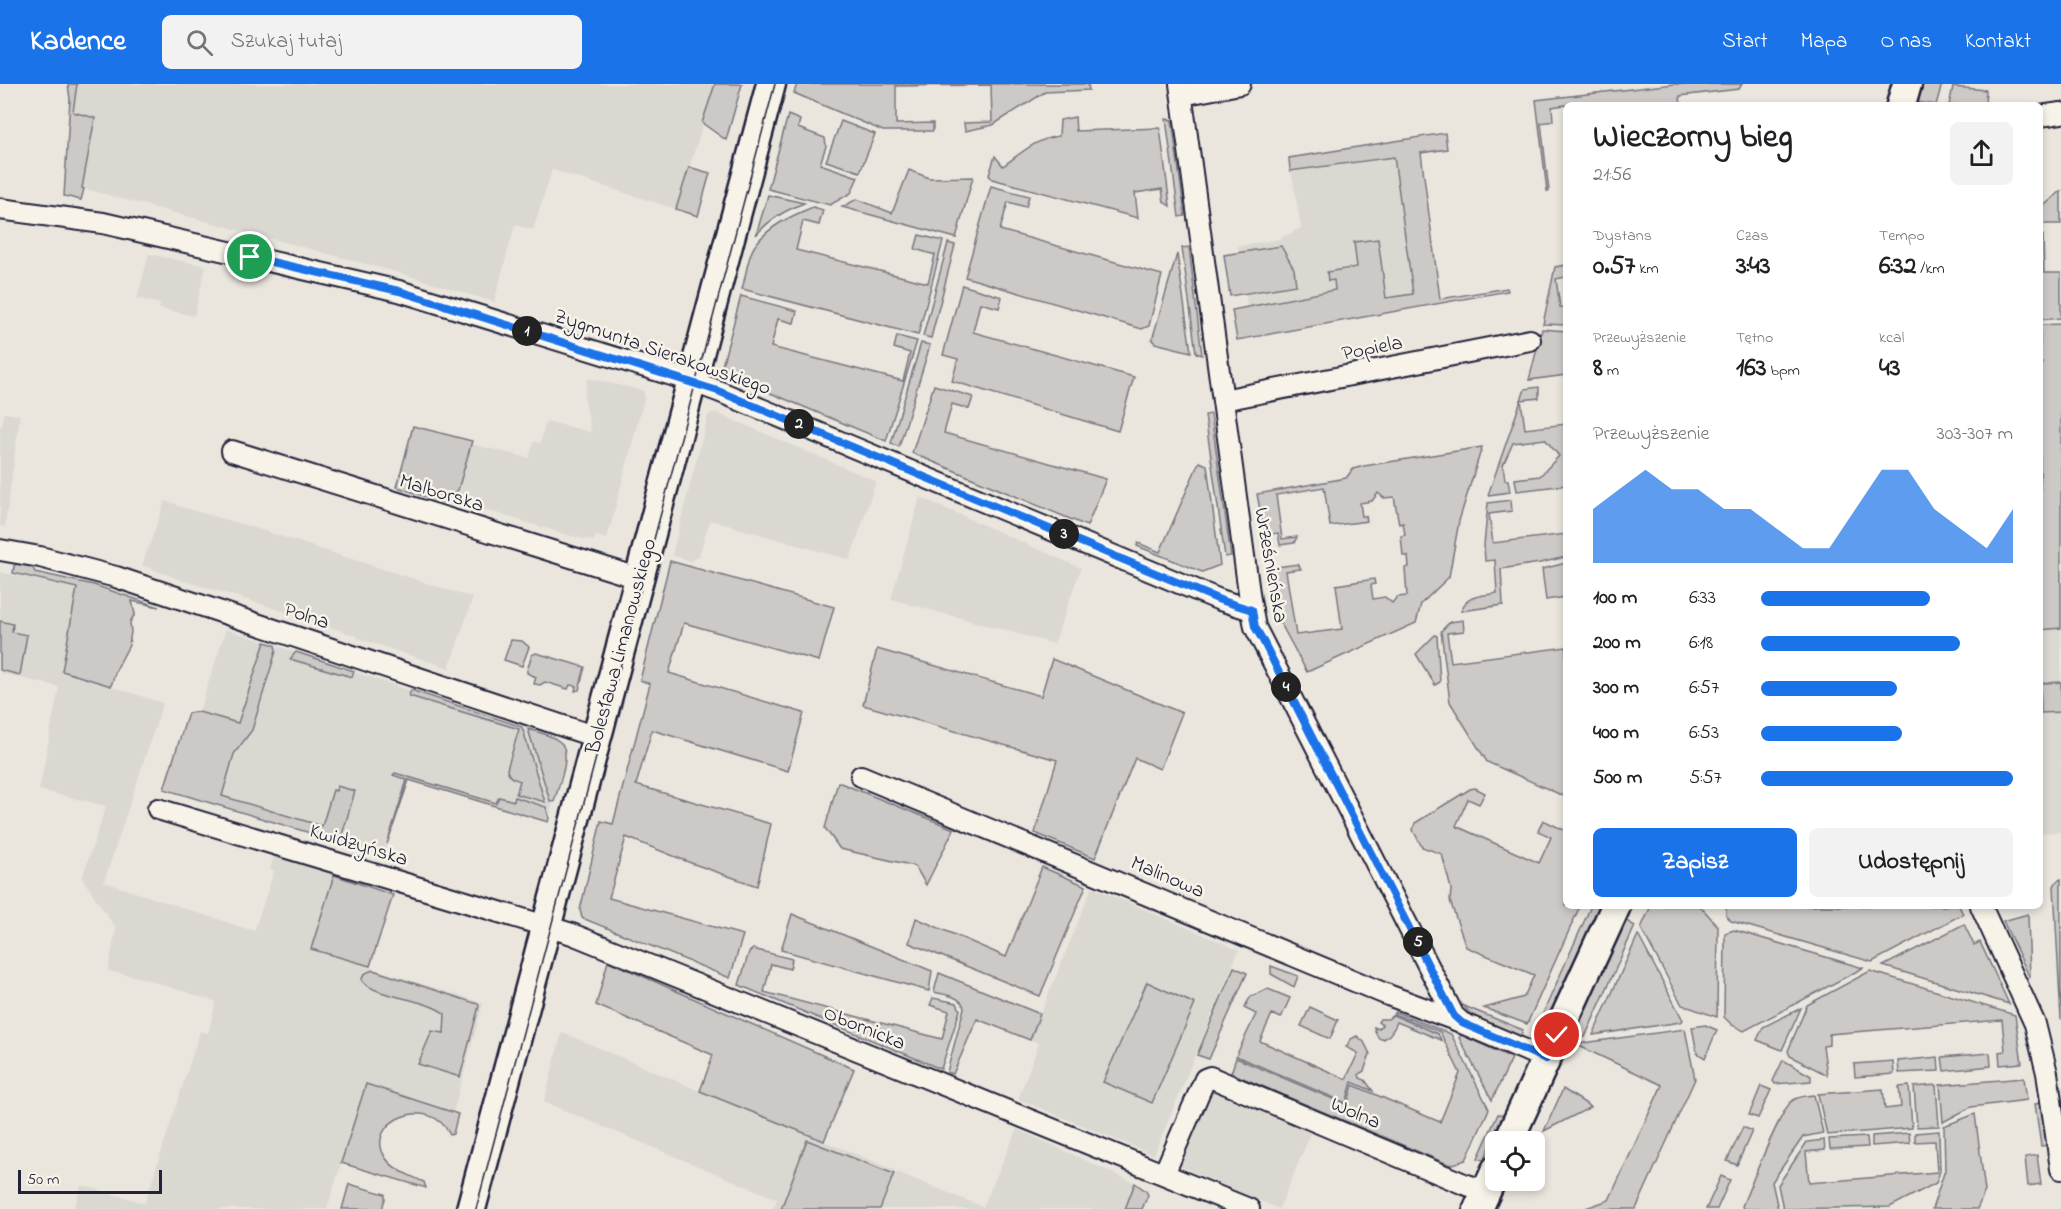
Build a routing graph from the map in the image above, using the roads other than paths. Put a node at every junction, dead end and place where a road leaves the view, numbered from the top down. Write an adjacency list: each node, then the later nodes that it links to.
1 (771, 84): 10 (street, Bolesława Limanowskiego)
2 (1240, 84): 4 (street)
3 (1907, 84): 5 (street)
4 (1181, 90): 11 (street, Wrześnieńska)
5 (1902, 102)
6 (2061, 113): 7 (street)
7 (2043, 116)
8 (0, 209): 10 (street, Zygmunta Sierakowskiego)
9 (1530, 340): 11 (street, Popiela)
10 (691, 381): 14 (street, Bolesława Limanowskiego); 15 (street, Zygmunta Sierakowskiego)
11 (1223, 400): 15 (street, Wrześnieńska)
12 (232, 451): 14 (street, Malborska)
13 (0, 550): 16 (street, Polna)
14 (638, 578): 16 (street, Bolesława Limanowskiego)
15 (1252, 610): 22 (street, Wrześnieńska)
16 (596, 737): 21 (street, Bolesława Limanowskiego)
17 (861, 776): 22 (street, Malinowa)
18 (158, 809): 21 (street, Kwidzyńska)
19 (1615, 909): 23 (street)
20 (1982, 909): 24 (street)
21 (546, 926): 27 (street, Obornicka); 29 (street, Bolesława Limanowskiego)
22 (1458, 1021): 23 (street)
23 (1546, 1059): 25 (street)
24 (2054, 1073): 26 (street)
25 (1514, 1131)
26 (2061, 1169)
27 (1164, 1174): 28 (street, Wolna); 30 (street, Obornicka)
28 (1485, 1189)
29 (471, 1209)
30 (1249, 1209)

